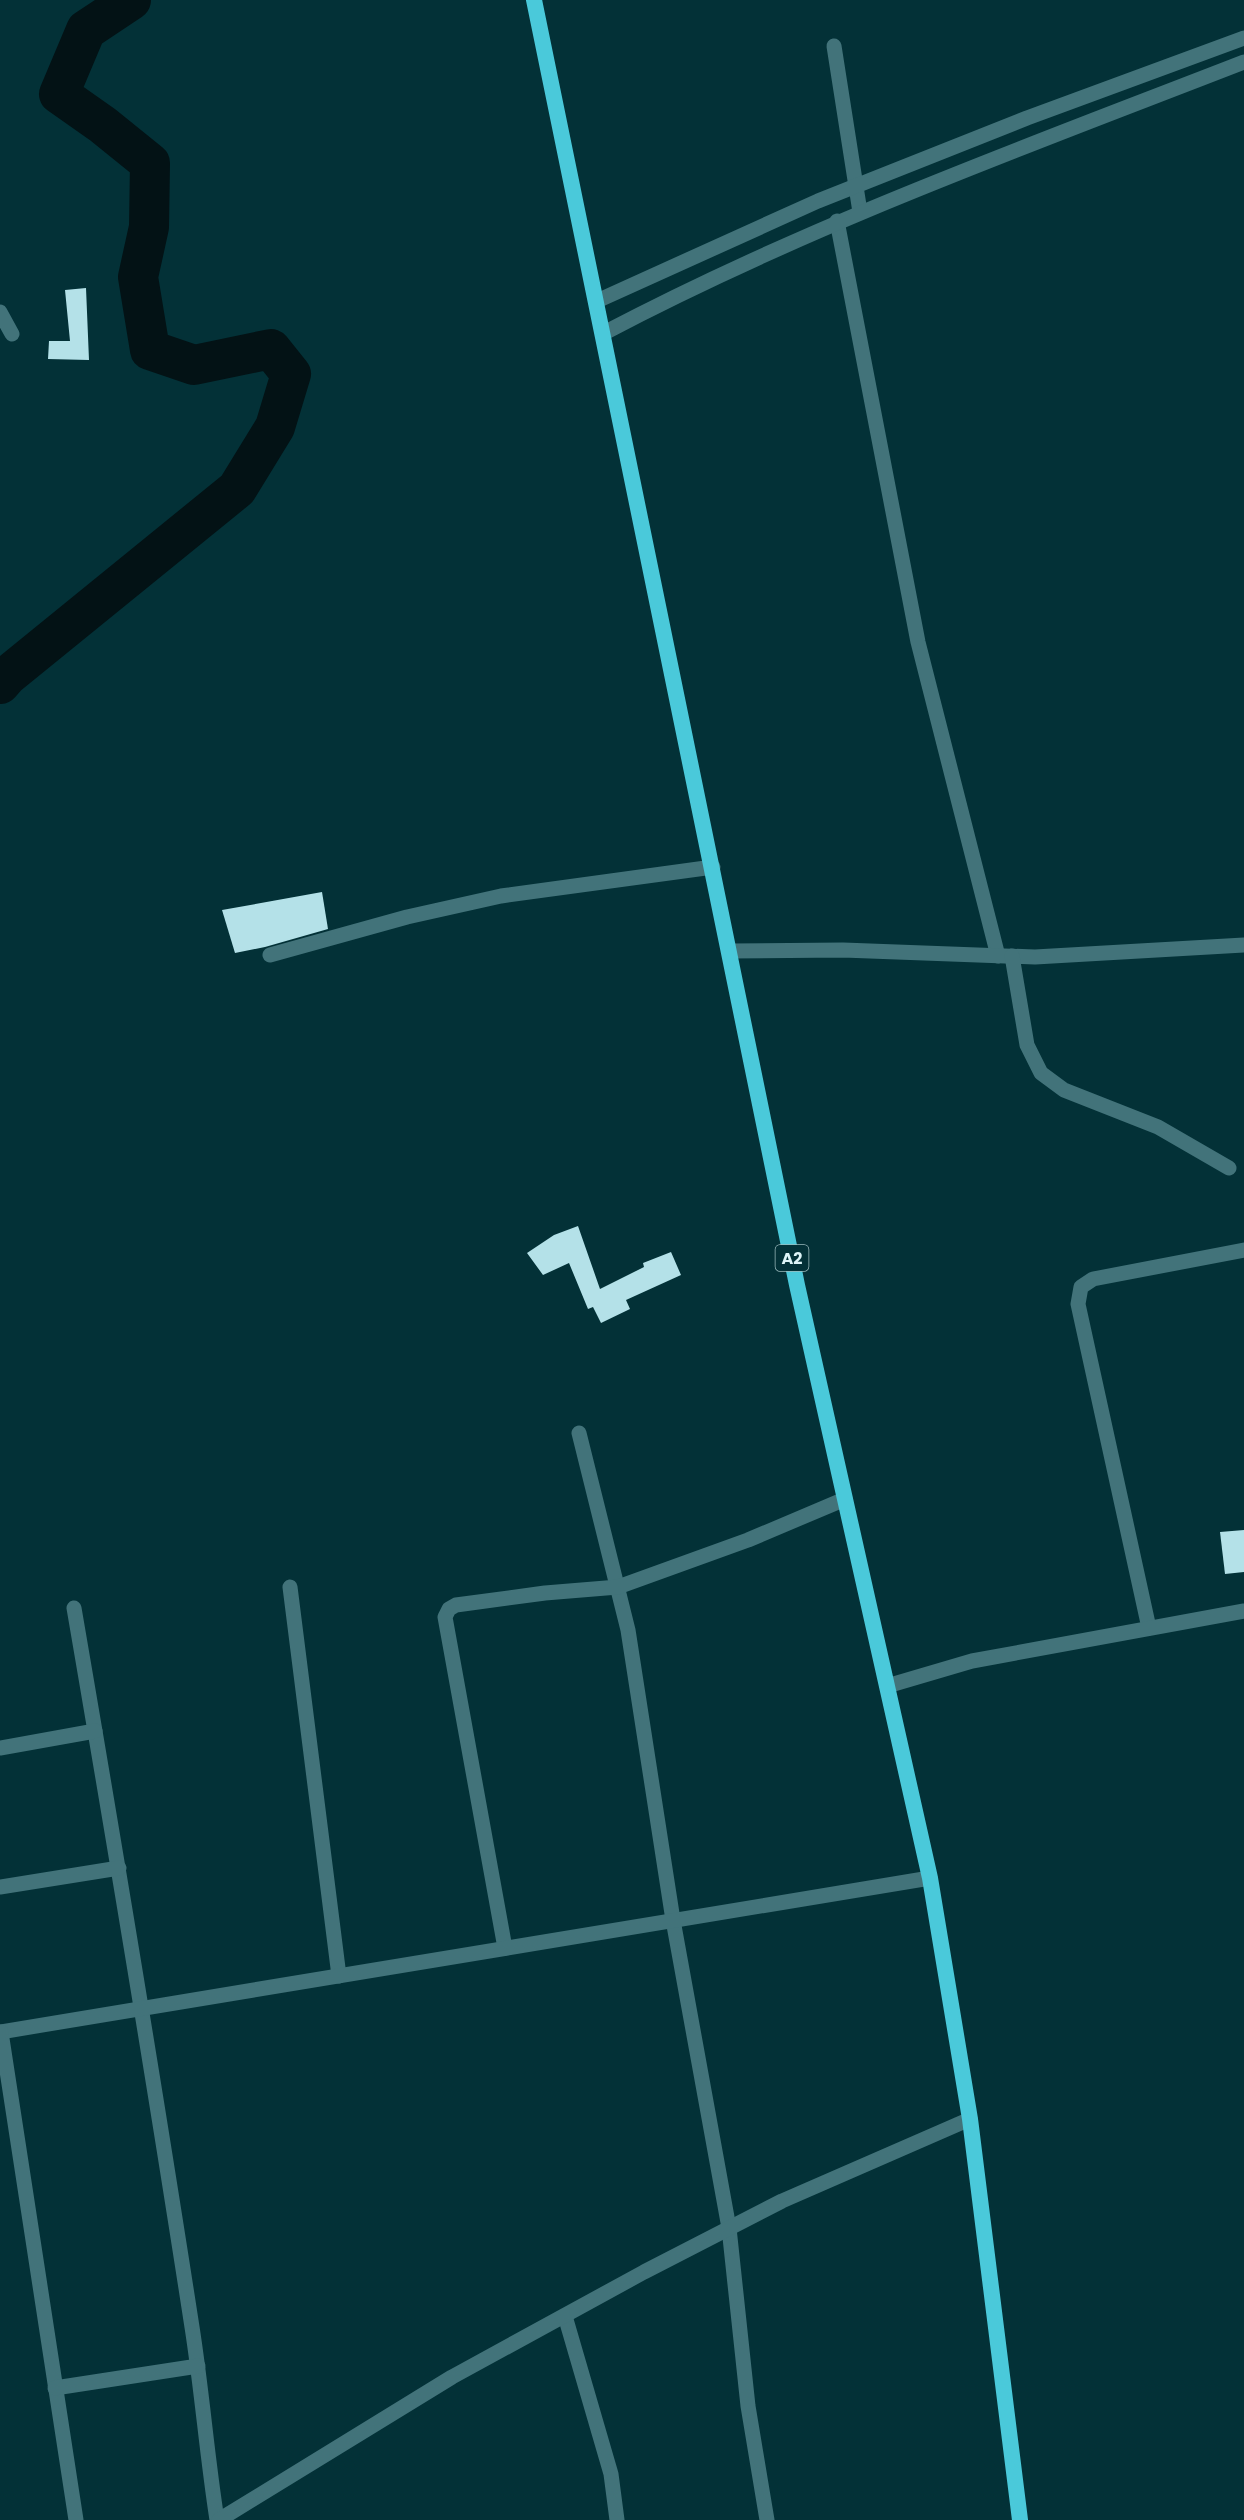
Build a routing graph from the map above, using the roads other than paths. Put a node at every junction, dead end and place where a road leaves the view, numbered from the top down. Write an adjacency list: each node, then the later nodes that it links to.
1 (534, 0): 10 (highway, A2)
2 (1244, 38): 5 (street)
3 (834, 46): 7 (street)
4 (1244, 62): 6 (street)
5 (1129, 81): 6 (street); 7 (street)
6 (1138, 103): 8 (street)
7 (857, 185): 8 (street); 10 (street)
8 (860, 212): 9 (street)
9 (837, 221): 12 (street); 18 (street)
10 (597, 301): 12 (highway, A2)
11 (0, 312): 13 (street)
12 (604, 333): 14 (highway, A2)
13 (12, 334)
14 (713, 867): 16 (highway, A2); 17 (street)
15 (1244, 945): 18 (street)
16 (730, 951): 18 (street); 22 (highway, A2)
17 (270, 955)
18 (1005, 956): 19 (street)
19 (1229, 1168)
20 (1244, 1250): 27 (street)
21 (579, 1433): 24 (street)
22 (845, 1499): 24 (street); 28 (highway, A2)
23 (290, 1587): 36 (street)
24 (618, 1587): 34 (street); 35 (street)
25 (74, 1608): 29 (street)
26 (1244, 1611): 27 (street)
27 (1149, 1628): 28 (street)
28 (887, 1686): 32 (highway, A2)
29 (95, 1731): 30 (street); 31 (street)
30 (0, 1748)
31 (118, 1868): 33 (street); 37 (street)
32 (930, 1878): 34 (street); 39 (highway, A2)
33 (0, 1887)
34 (673, 1920): 35 (street); 40 (street)
35 (505, 1948): 36 (street)
36 (339, 1976): 37 (street)
37 (142, 2008): 38 (street); 42 (street)
38 (0, 2032): 43 (street)
39 (970, 2119): 40 (street); 48 (highway, A2)
40 (729, 2228): 41 (street); 47 (street)
41 (566, 2316): 45 (street); 46 (street)
42 (198, 2366): 43 (street); 45 (street)
43 (55, 2388): 44 (street)
44 (76, 2520)
45 (218, 2520)
46 (617, 2520)
47 (767, 2520)
48 (1020, 2520)

